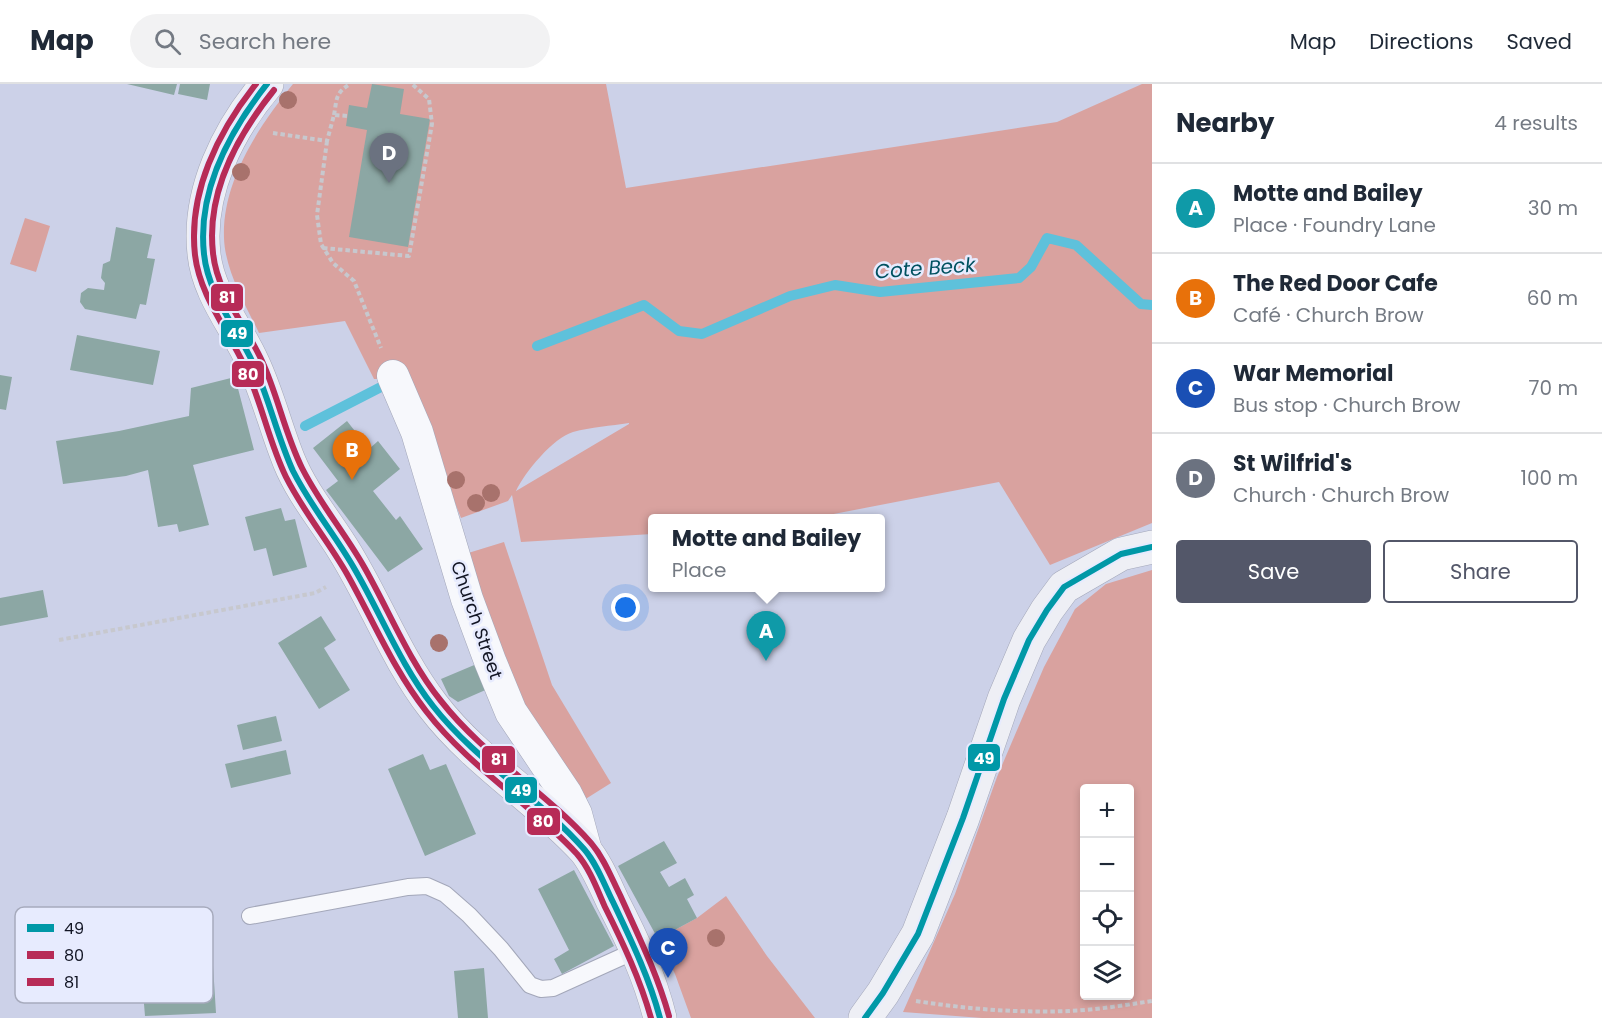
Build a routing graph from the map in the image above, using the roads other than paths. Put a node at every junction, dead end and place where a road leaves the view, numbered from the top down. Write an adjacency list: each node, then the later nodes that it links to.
1 (267, 84): 4 (street)
2 (393, 376): 4 (street, Church Street)
3 (1152, 547): 7 (street)
4 (586, 851): 6 (street)
5 (250, 916): 6 (lane)
6 (637, 950): 8 (street)
7 (874, 1005)
8 (660, 1018)

